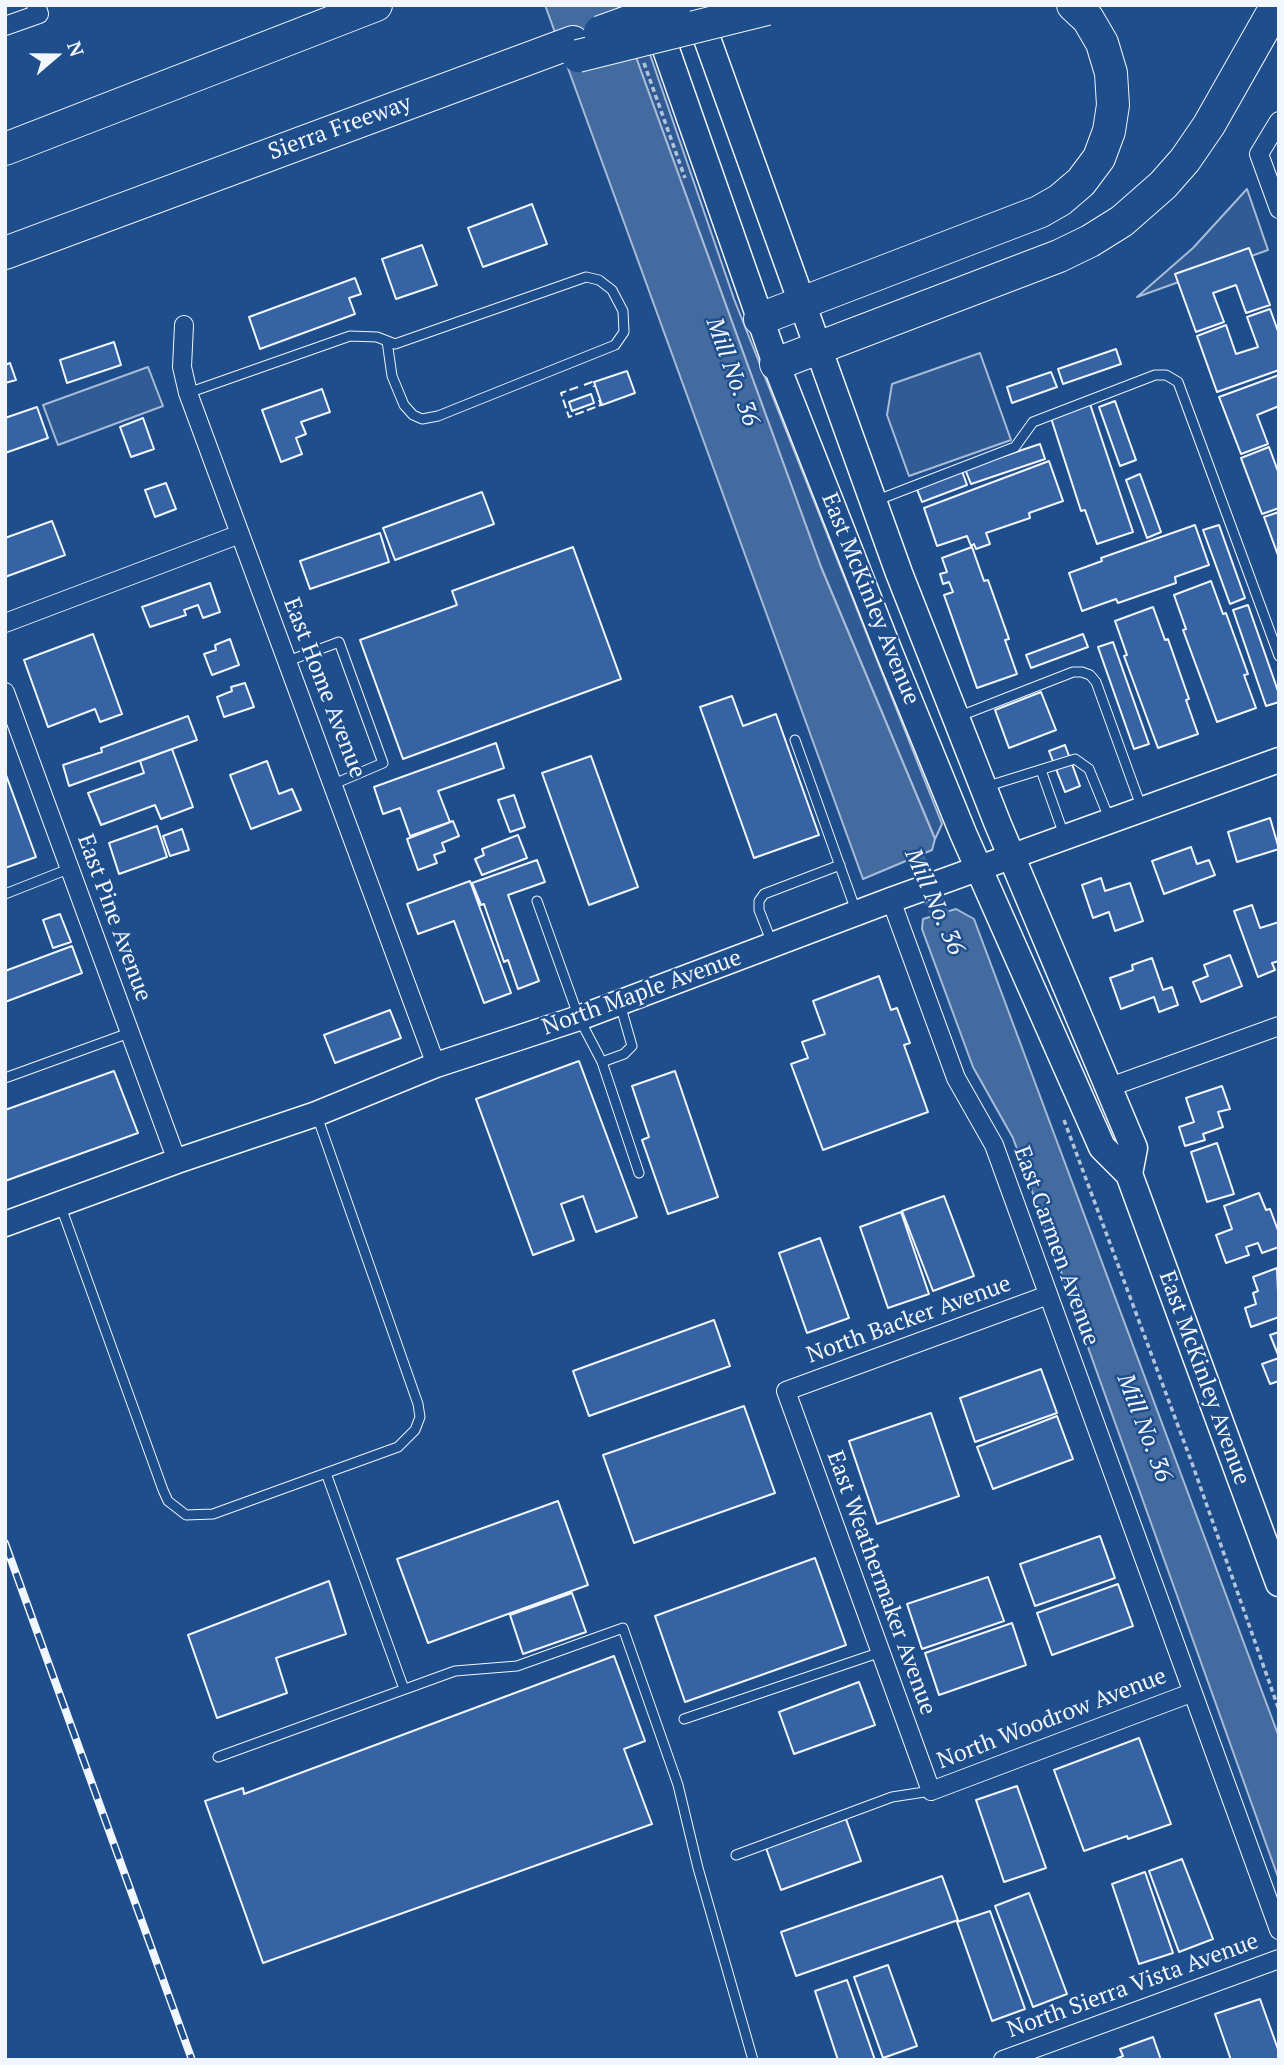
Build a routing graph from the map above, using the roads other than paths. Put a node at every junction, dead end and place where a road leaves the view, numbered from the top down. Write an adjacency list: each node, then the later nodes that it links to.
1 (650, 5): 16 (main road, East McKinley Avenue)
2 (674, 5): 10 (highway, Sierra Freeway, bridge)
3 (695, 5): 15 (main road, East McKinley Avenue)
4 (1073, 5): 15 (highway)
5 (1277, 5): 19 (highway)
6 (776, 7): 10 (highway, bridge)
7 (365, 8): 12 (highway)
8 (38, 9): 9 (street)
9 (5, 26)
10 (575, 49): 14 (highway, Sierra Freeway)
11 (1279, 121): 13 (street)
12 (5, 149)
13 (1279, 209)
14 (5, 253)
15 (802, 303): 16 (highway); 19 (main road, East McKinley Avenue)
16 (760, 318): 20 (main road, East McKinley Avenue)
17 (184, 325): 21 (street, East Home Avenue)
18 (387, 341): 18 (lane); 21 (lane)
19 (818, 348): 20 (highway); 22 (main road, East McKinley Avenue)
20 (776, 364): 40 (main road, East McKinley Avenue)
21 (188, 393): 23 (street, East Home Avenue)
22 (873, 502): 25 (lane); 28 (main road, East McKinley Avenue)
23 (240, 534): 24 (street); 26 (street, East Home Avenue)
24 (5, 623)
25 (1279, 656)
26 (288, 661): 32 (street, East Home Avenue); 32 (lane)
27 (5, 692): 39 (street, East Pine Avenue)
28 (955, 718): 33 (main road, East McKinley Avenue); 34 (lane)
29 (795, 740): 38 (lane)
30 (1279, 760): 34 (street, North Maple Avenue)
31 (1041, 770): 33 (lane); 35 (lane); 36 (lane)
32 (334, 784): 51 (street, East Home Avenue)
33 (983, 788): 37 (main road, East McKinley Avenue)
34 (1142, 809): 35 (street, North Maple Avenue)
35 (1110, 821): 36 (street, North Maple Avenue)
36 (1065, 837): 37 (street, North Maple Avenue)
37 (1011, 856): 40 (street, North Maple Avenue); 53 (main road, East McKinley Avenue)
38 (840, 865): 44 (lane); 45 (lane)
39 (71, 868): 41 (lane); 49 (street, East Pine Avenue)
40 (979, 868): 42 (street, North Maple Avenue); 57 (main road, East McKinley Avenue)
41 (5, 894)
42 (891, 900): 44 (street, North Maple Avenue); 60 (street, East Carmen Avenue)
43 (537, 901): 47 (lane)
44 (857, 913): 45 (street, North Maple Avenue)
45 (772, 944): 46 (street, North Maple Avenue)
46 (619, 1003): 47 (street, North Maple Avenue); 50 (lane)
47 (579, 1018): 50 (lane); 51 (street, North Maple Avenue)
48 (1279, 1026): 53 (street)
49 (130, 1033): 52 (lane); 55 (street, East Pine Avenue)
50 (602, 1062): 56 (lane)
51 (436, 1065): 54 (street, North Maple Avenue)
52 (5, 1078)
53 (1110, 1087): 57 (main road, East McKinley Avenue)
54 (316, 1114): 55 (street, North Maple Avenue); 62 (lane)
55 (177, 1161): 58 (street, North Maple Avenue)
56 (639, 1173)
57 (1129, 1174): 63 (main road, East McKinley Avenue)
58 (60, 1205): 59 (street, North Maple Avenue); 62 (lane)
59 (5, 1224)
60 (1048, 1294): 61 (street, North Backer Avenue); 66 (street, East Carmen Avenue)
61 (786, 1391): 64 (street, East Weathermaker Avenue)
62 (326, 1474): 65 (lane)
63 (1279, 1583)
64 (881, 1652): 67 (lane); 69 (street, East Weathermaker Avenue)
65 (404, 1689): 68 (lane); 73 (lane)
66 (1191, 1693): 69 (street, North Woodrow Avenue); 71 (street, East Carmen Avenue)
67 (684, 1719)
68 (218, 1757)
69 (931, 1791): 70 (lane)
70 (736, 1855)
71 (1279, 1930)
72 (1279, 1959): 74 (street, North Sierra Vista Avenue)
73 (753, 2060)
74 (1003, 2060)

